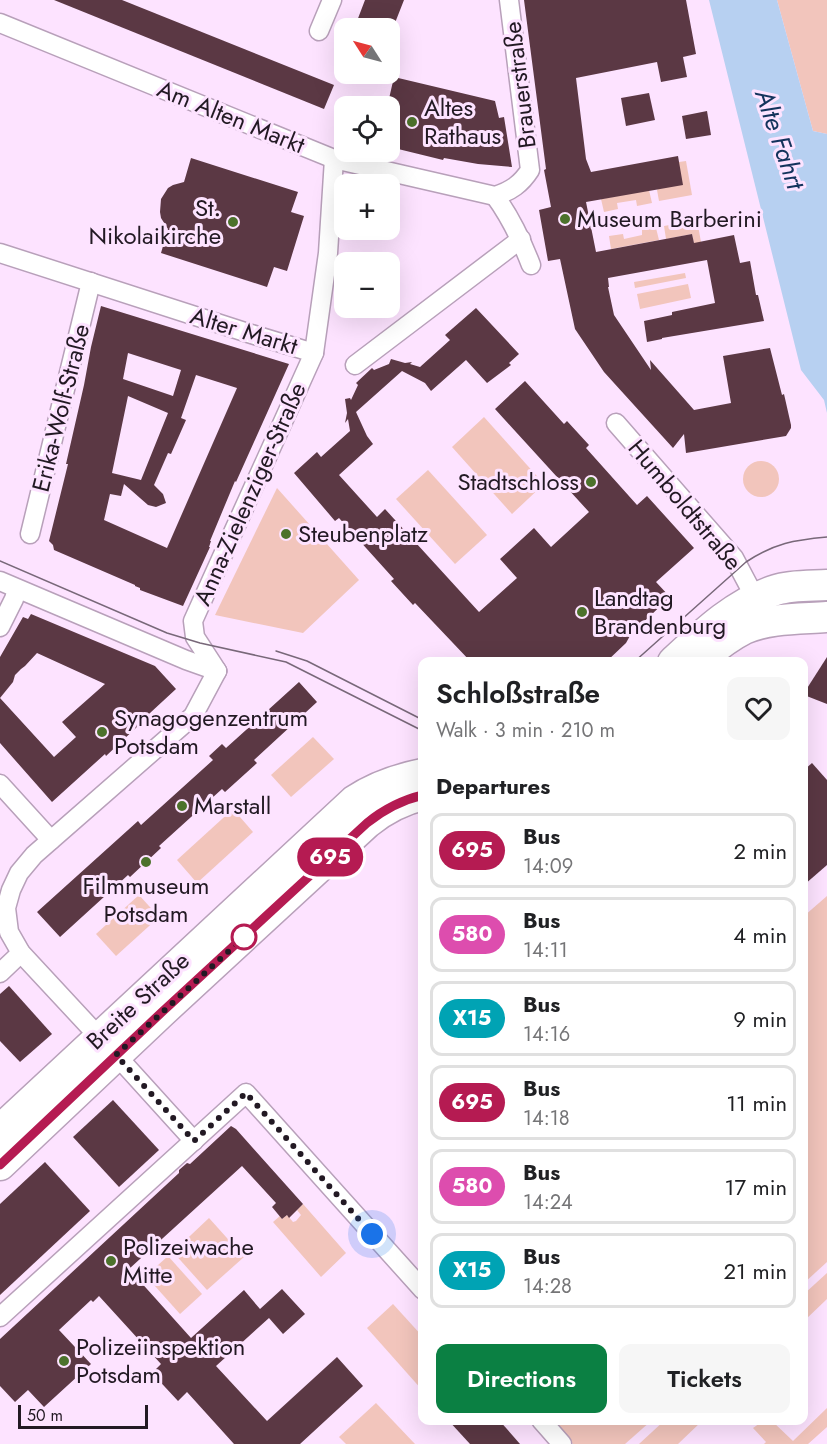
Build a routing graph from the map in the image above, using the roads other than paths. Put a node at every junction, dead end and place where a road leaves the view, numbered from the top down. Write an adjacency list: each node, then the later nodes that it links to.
1 (332, 0): 4 (street)
2 (509, 0): 7 (street, Brauerstraße)
3 (0, 23): 5 (street, Am Alten Markt)
4 (319, 31)
5 (334, 159): 12 (street, Alter Markt)
6 (347, 162): 7 (street, Am Alten Markt)
7 (495, 196): 8 (street)
8 (521, 239): 10 (street); 13 (street)
9 (0, 253): 11 (street, Alter Markt)
10 (531, 265)
11 (91, 282): 12 (street, Alter Markt); 15 (street, Erika-Wolf-Straße)
12 (314, 353): 24 (street, Anna-Zielenziger-Straße)
13 (355, 365)
14 (616, 423): 19 (street, Humboldtstraße)
15 (30, 534)
16 (0, 581): 18 (street)
17 (827, 585): 19 (main road)
18 (17, 589): 21 (street); 24 (street)
19 (772, 613): 20 (main road); 22 (main road); 23 (main road)
20 (827, 617)
21 (0, 627)
22 (679, 657)
23 (704, 657)
24 (217, 671): 28 (street)
25 (418, 775): 31 (main road, Breite Straße)
26 (0, 784): 28 (street)
27 (418, 797): 31 (main road, Breite Straße)
28 (51, 840): 29 (street)
29 (21, 953): 30 (street); 31 (street)
30 (0, 973)
31 (108, 1046): 32 (main road, Breite Straße); 33 (street); 34 (main road, Breite Straße)
32 (0, 1130)
33 (194, 1141): 35 (street); 36 (street)
34 (0, 1165)
35 (418, 1284)
36 (0, 1317)
37 (545, 1425): 38 (street)
38 (562, 1444)

